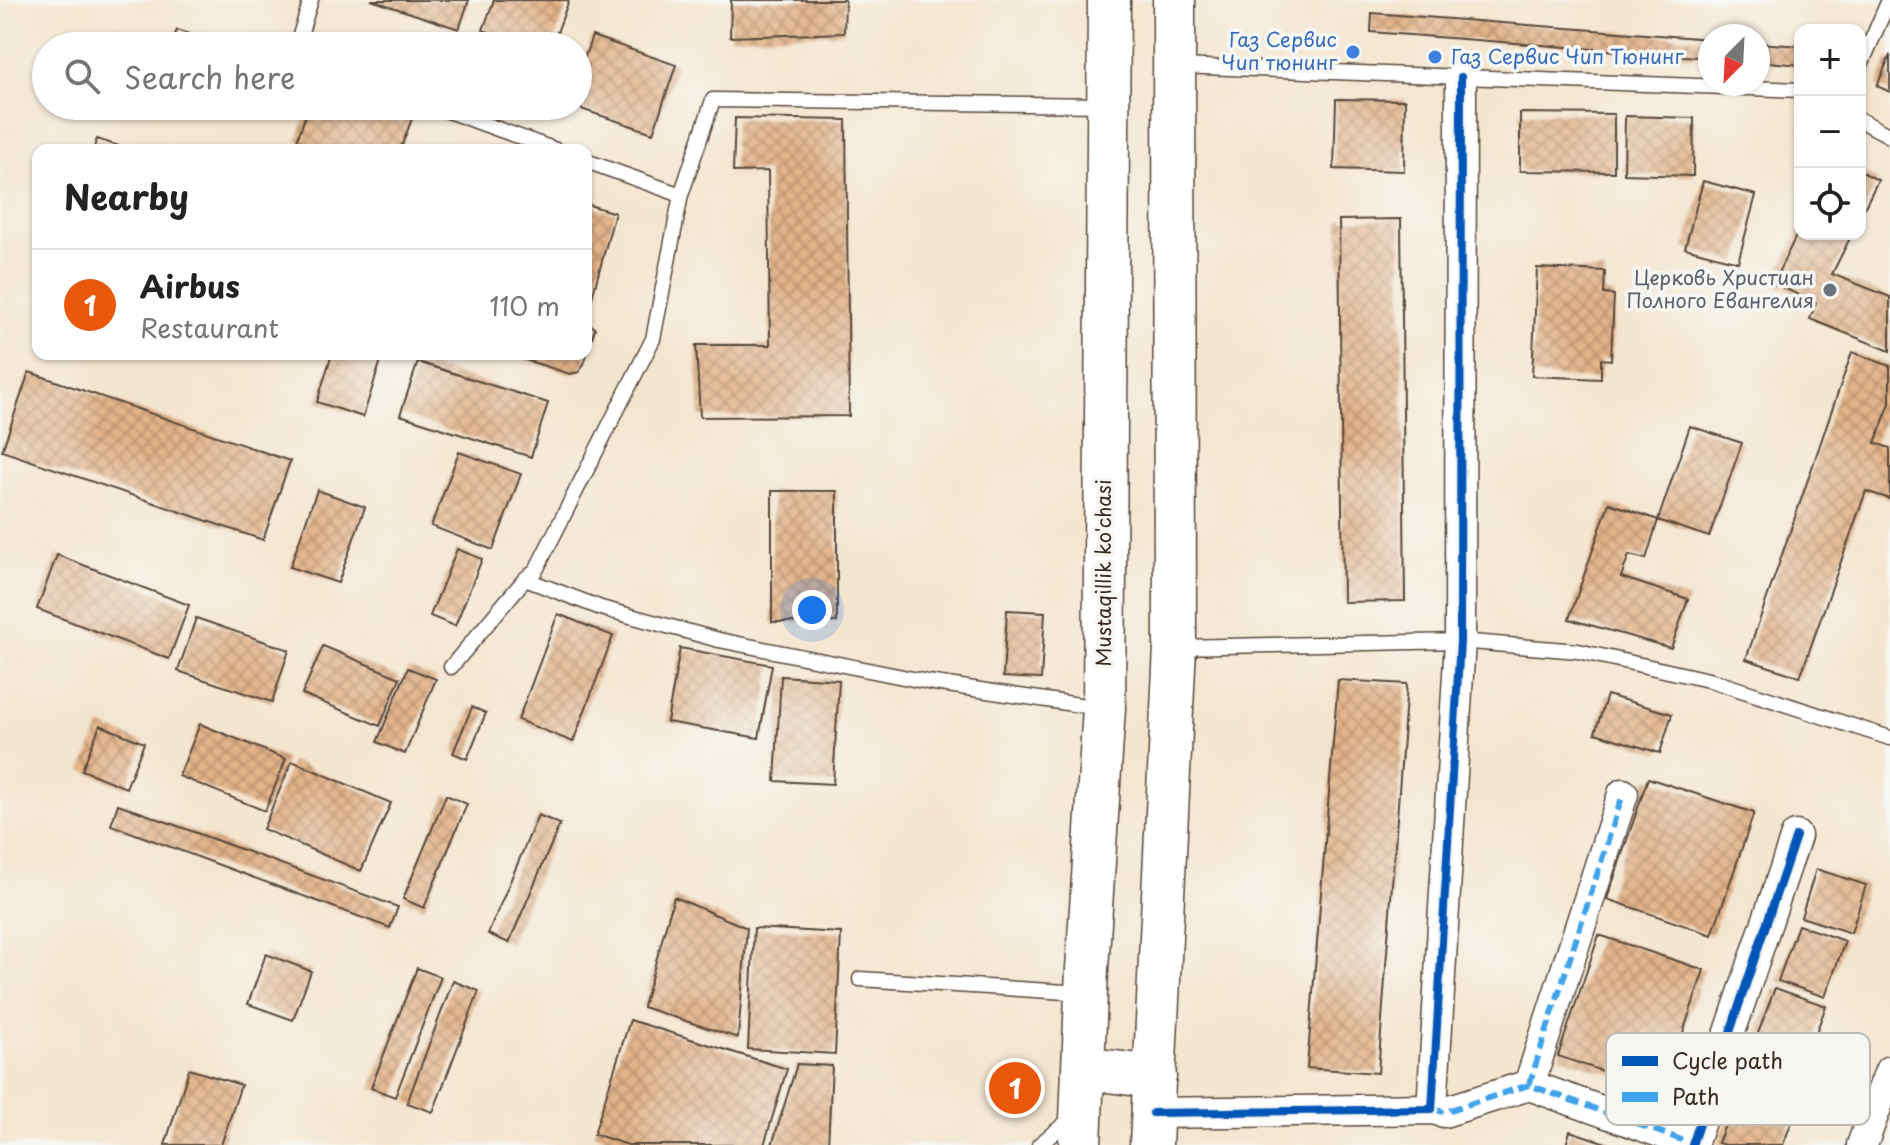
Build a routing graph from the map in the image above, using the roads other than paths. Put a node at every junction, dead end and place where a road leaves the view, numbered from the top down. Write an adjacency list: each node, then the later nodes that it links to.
1 (311, 0): 5 (lane)
2 (1109, 0): 10 (main road, Mustaqillik ko'chasi)
3 (1174, 0): 7 (main road)
4 (1889, 0): 6 (lane)
5 (301, 32)
6 (1866, 53)
7 (1174, 65): 8 (lane); 18 (main road)
8 (1461, 77): 9 (lane); 20 (street)
9 (1794, 90)
10 (1110, 105): 16 (lane); 17 (main road, Mustaqillik ko'chasi)
11 (473, 120): 14 (lane)
12 (1866, 123): 13 (lane)
13 (1890, 136)
14 (539, 144)
15 (592, 163): 16 (lane)
16 (681, 195): 19 (lane)
17 (1107, 208): 18 (main road); 23 (main road, Mustaqillik ko'chasi)
18 (1175, 210): 21 (main road)
19 (525, 579): 22 (lane); 23 (lane)
20 (1460, 641): 21 (lane); 24 (lane); 33 (street)
21 (1175, 647): 34 (main road)
22 (451, 667)
23 (1104, 708): 28 (main road, Mustaqillik ko'chasi)
24 (1890, 738)
25 (1623, 794): 32 (street)
26 (1796, 836): 29 (street)
27 (860, 979): 28 (lane)
28 (1086, 993): 30 (main road, Mustaqillik ko'chasi)
29 (1729, 1033)
30 (1083, 1068): 34 (main road); 40 (main road, Mustaqillik ko'chasi)
31 (1890, 1071): 36 (street)
32 (1529, 1085): 33 (street); 35 (street)
33 (1432, 1109): 34 (street)
34 (1153, 1111)
35 (1606, 1113)
36 (1870, 1124)
37 (1640, 1125): 41 (street)
38 (1698, 1125): 41 (street)
39 (1870, 1125): 43 (street)
40 (1081, 1127): 42 (lane)
41 (1692, 1144)
42 (1039, 1145)
43 (1862, 1145)

